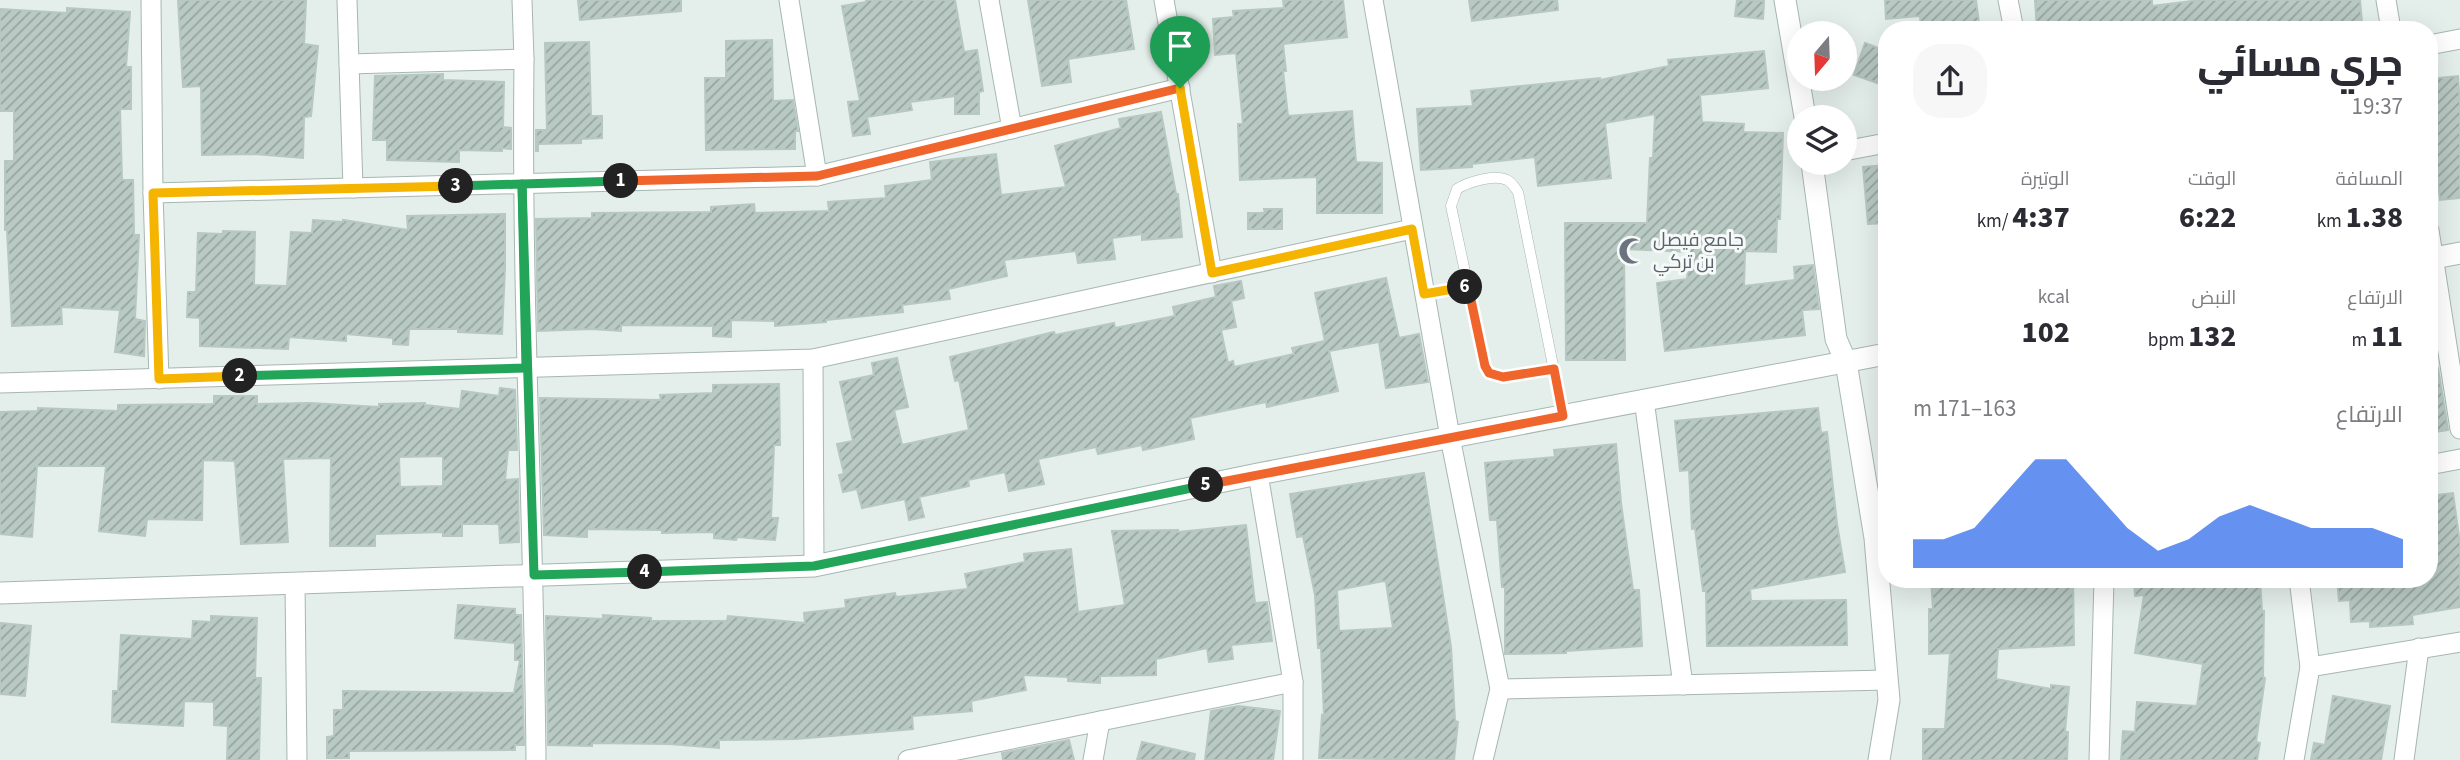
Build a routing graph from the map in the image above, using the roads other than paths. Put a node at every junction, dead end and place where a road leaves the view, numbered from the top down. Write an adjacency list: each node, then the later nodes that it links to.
1 (151, 0): 26 (street)
2 (347, 0): 16 (street)
3 (522, 0): 15 (street)
4 (789, 0): 23 (street)
5 (989, 0): 19 (street)
6 (1164, 0): 17 (street)
7 (1373, 0): 27 (street)
8 (1785, 0): 18 (street)
9 (2008, 0): 11 (street)
10 (2386, 0): 12 (street)
11 (2012, 21)
12 (2390, 21)
13 (2460, 39): 14 (street)
14 (2438, 43)
15 (524, 59): 16 (street); 24 (street)
16 (349, 64): 25 (street)
17 (1180, 88): 19 (street); 30 (street)
18 (1803, 105)
19 (1012, 129): 23 (street)
20 (1878, 145): 21 (street)
21 (1857, 149)
22 (1814, 175): 36 (street)
23 (817, 176): 24 (street)
24 (522, 184): 25 (street); 37 (street)
25 (352, 188): 26 (street)
26 (153, 193): 39 (street)
27 (1412, 229): 30 (street); 32 (street)
28 (2460, 253): 29 (street)
29 (2438, 257)
30 (1212, 273): 35 (street)
31 (1468, 286): 32 (lane); 38 (lane); 38 (lane)
32 (1424, 294): 44 (street)
33 (2438, 295): 43 (street)
34 (1878, 356): 36 (street)
35 (813, 359): 37 (street); 48 (street)
36 (1846, 362): 41 (street); 49 (street)
37 (526, 368): 39 (street); 50 (street)
38 (1554, 369): 42 (lane)
39 (159, 379): 40 (street)
40 (0, 383)
41 (1644, 400): 42 (street); 61 (street)
42 (1563, 416): 44 (street)
43 (2460, 429)
44 (1450, 437): 47 (street); 62 (street)
45 (2460, 459): 46 (street)
46 (2438, 463)
47 (1258, 474): 48 (street); 60 (street)
48 (814, 566): 50 (street)
49 (1878, 574)
50 (534, 575): 51 (street); 65 (street)
51 (295, 583): 55 (street); 64 (street)
52 (1879, 588): 59 (street)
53 (2105, 588): 71 (street)
54 (2300, 588): 58 (street)
55 (0, 593)
56 (2460, 642): 57 (street)
57 (2419, 648): 58 (street); 73 (street)
58 (2310, 667): 72 (street)
59 (1887, 680): 61 (street); 70 (street)
60 (1293, 682): 63 (street); 68 (street)
61 (1682, 685): 62 (street)
62 (1500, 689): 69 (street)
63 (1100, 721): 66 (street); 67 (street)
64 (298, 760)
65 (536, 760)
66 (908, 760)
67 (1093, 760)
68 (1293, 760)
69 (1483, 760)
70 (1879, 760)
71 (2099, 760)
72 (2294, 760)
73 (2404, 760)

